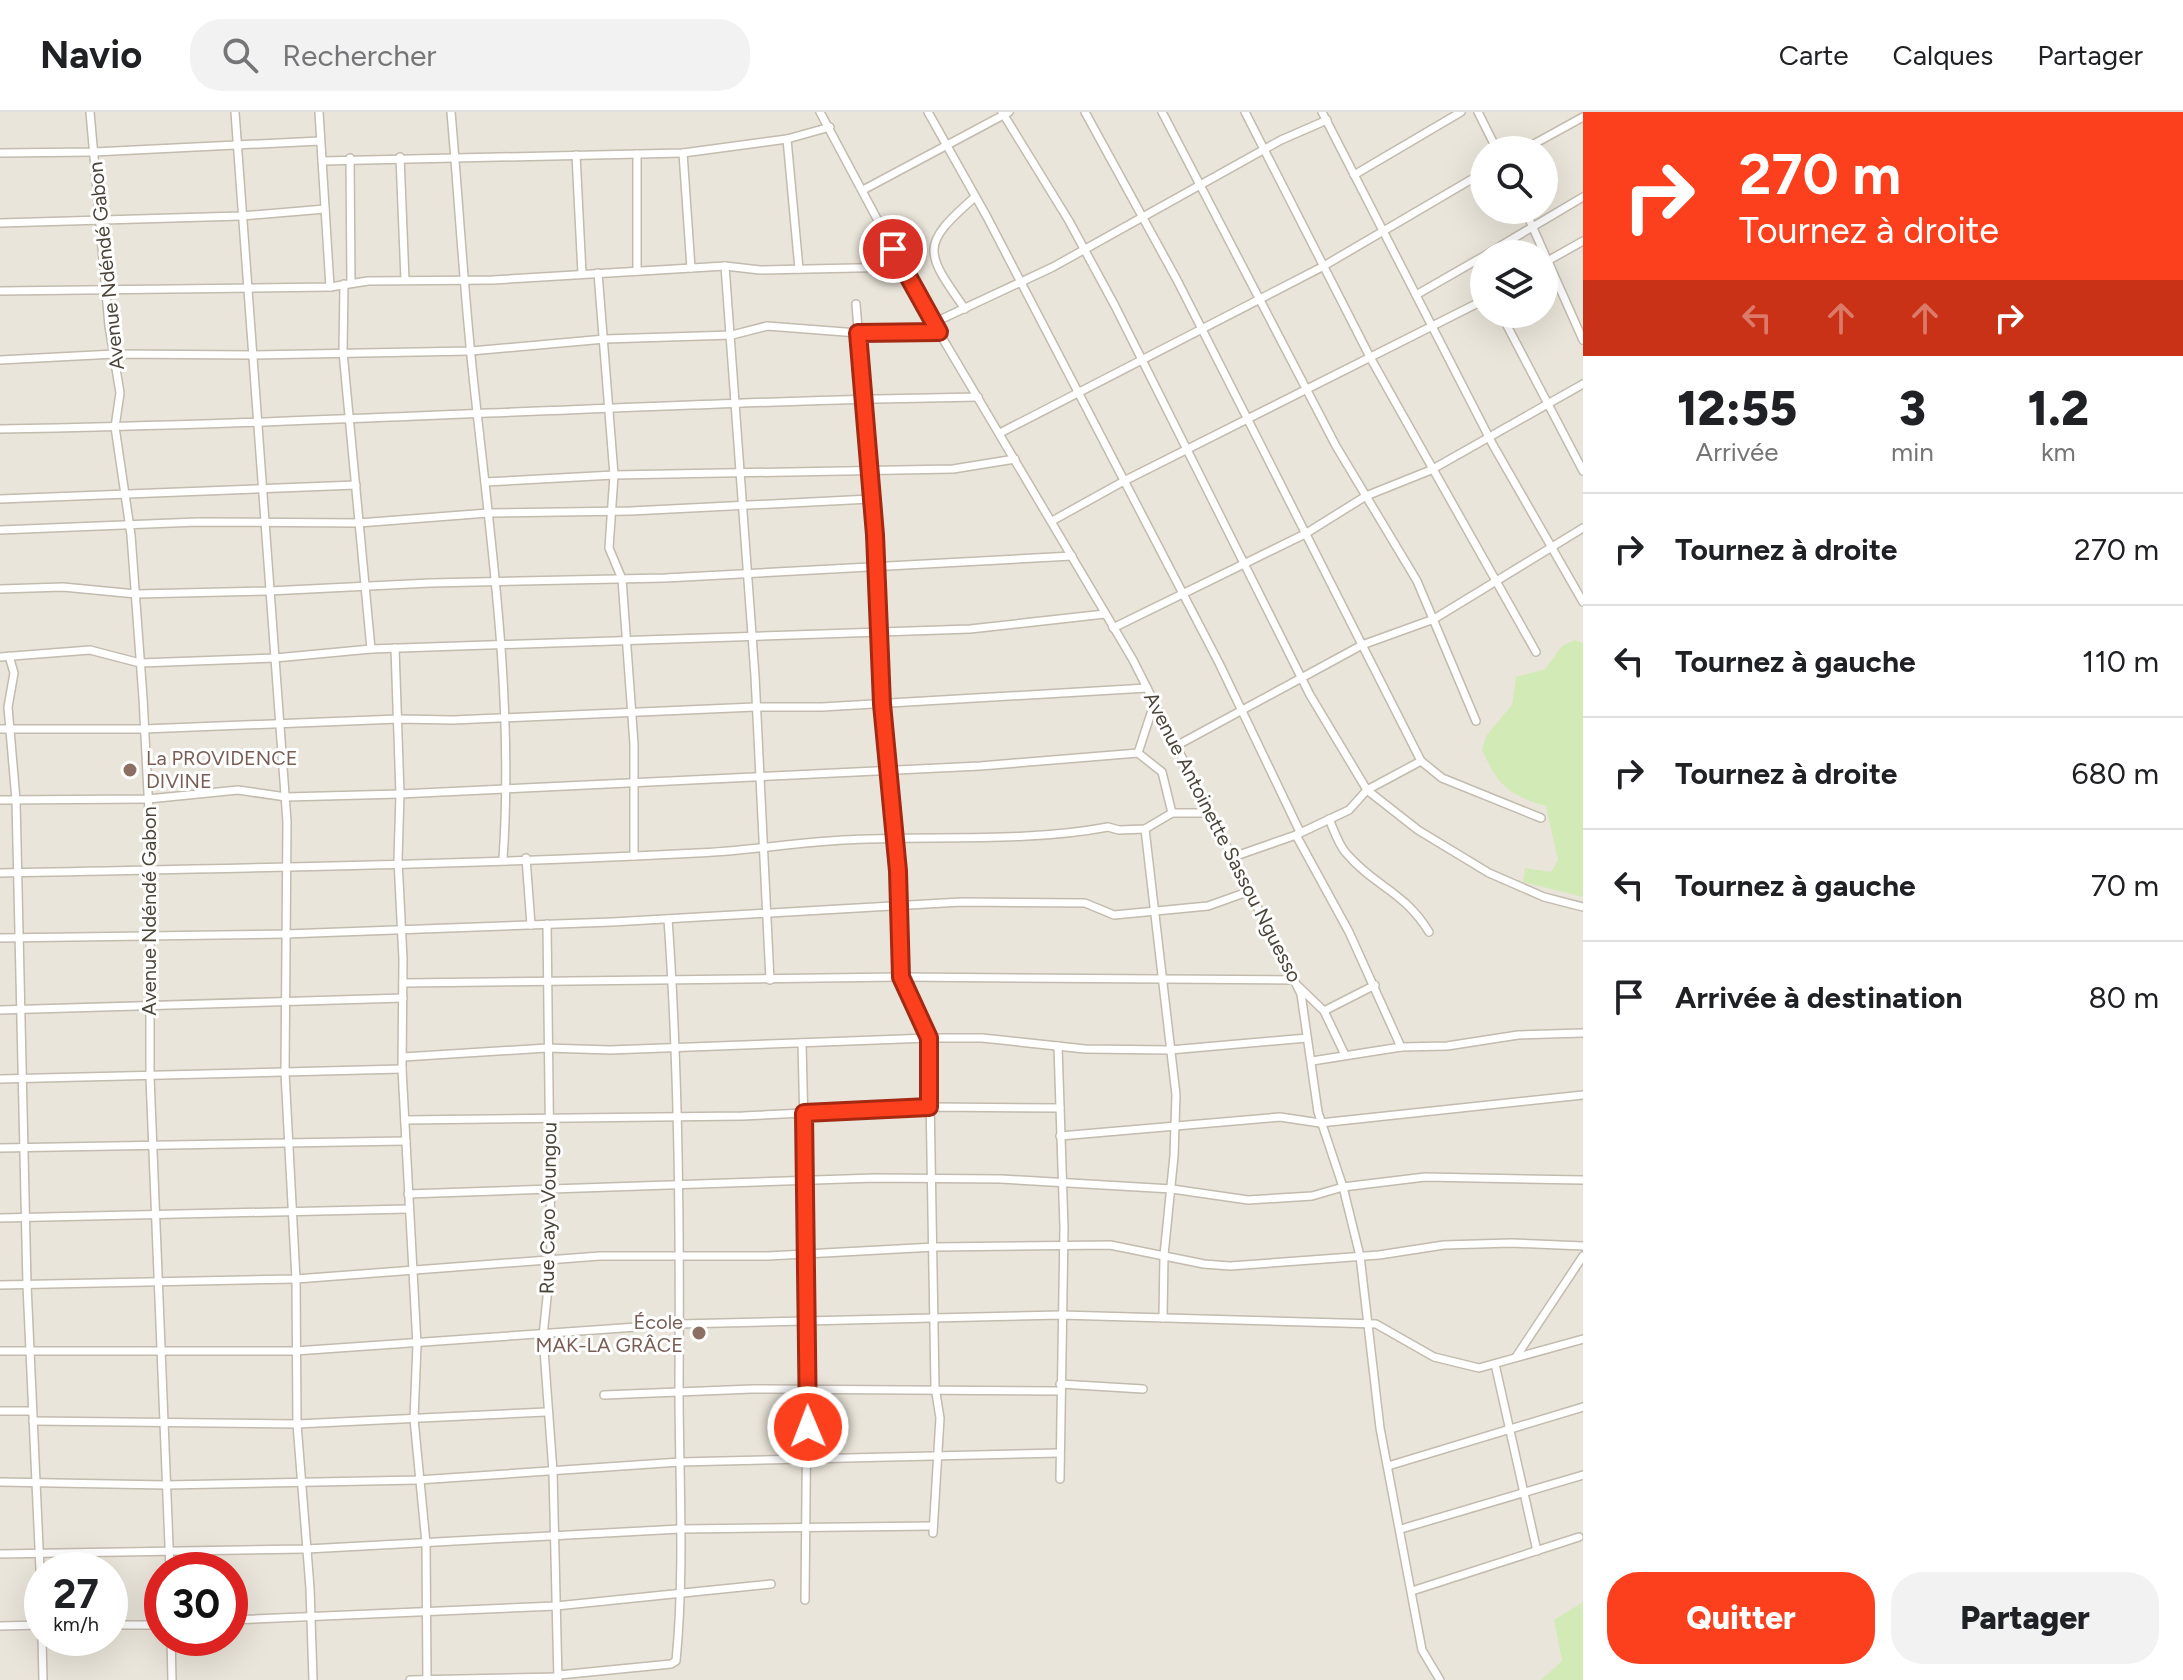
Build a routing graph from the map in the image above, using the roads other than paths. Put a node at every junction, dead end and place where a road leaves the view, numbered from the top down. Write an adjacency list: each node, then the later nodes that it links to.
1 (90, 112): 24 (street, Avenue Ndéndé Gabon)
2 (235, 112): 21 (street)
3 (319, 112): 20 (street)
4 (451, 112): 30 (street)
5 (820, 112): 16 (street, Avenue Antoinette Sassou Nguesso)
6 (928, 112): 22 (street)
7 (1085, 112): 41 (street)
8 (1162, 112): 35 (street)
9 (1245, 112): 23 (street)
10 (1322, 112): 15 (street)
11 (1461, 112): 33 (street)
12 (1478, 112): 17 (street)
13 (1005, 113): 22 (street); 50 (street)
14 (1583, 117): 18 (street)
15 (1327, 120): 23 (street); 33 (street)
16 (830, 127): 19 (street); 36 (street, Avenue Antoinette Sassou Nguesso)
17 (1490, 136)
18 (1548, 136)
19 (787, 139): 26 (street); 57 (street)
20 (320, 141): 21 (street); 32 (street)
21 (236, 145): 24 (street); 40 (street)
22 (947, 147): 36 (street); 37 (street)
23 (1265, 149): 35 (street); 55 (street)
24 (94, 152): 25 (street); 42 (street, Avenue Ndéndé Gabon)
25 (0, 153)
26 (683, 153): 27 (street); 56 (street)
27 (637, 154): 28 (street); 58 (street)
28 (576, 155): 30 (street); 60 (street)
29 (400, 157): 30 (street); 31 (street); 61 (street)
30 (455, 157): 62 (street)
31 (350, 158): 32 (street); 63 (street)
32 (322, 161): 39 (street)
33 (1354, 175): 46 (street)
34 (1470, 180): 46 (street)
35 (1200, 186): 41 (street); 71 (street)
36 (863, 190): 54 (street, Avenue Antoinette Sassou Nguesso)
37 (975, 197): 64 (street); 74 (street)
38 (1583, 197): 45 (street)
39 (325, 209): 40 (street); 66 (street)
40 (241, 216): 42 (street); 65 (street)
41 (1141, 217): 50 (street); 76 (street)
42 (99, 220): 43 (street); 68 (street, Avenue Ndéndé Gabon)
43 (0, 223)
44 (1532, 224): 45 (street)
45 (1533, 227): 47 (street); 48 (street)
46 (1383, 233): 55 (street); 70 (street)
47 (1511, 240)
48 (1538, 240)
49 (1583, 241): 51 (street)
50 (1084, 249): 64 (street); 88 (street)
51 (1558, 255)
52 (1470, 264): 70 (street)
53 (725, 266): 56 (street); 57 (street); 81 (street)
54 (902, 267): 57 (street); 75 (street, Avenue Antoinette Sassou Nguesso)
55 (1322, 267): 71 (street); 89 (street)
56 (691, 268): 58 (street)
57 (799, 269)
58 (637, 271): 59 (street)
59 (598, 273): 60 (street); 82 (street)
60 (582, 274): 62 (street)
61 (405, 280): 62 (street); 63 (street)
62 (465, 281): 84 (street)
63 (347, 283): 66 (street); 85 (street)
64 (1020, 283): 74 (street); 93 (street)
65 (247, 286): 66 (street); 68 (street); 87 (street)
66 (330, 287)
67 (1558, 287): 83 (street)
68 (105, 288): 69 (street); 86 (street, Avenue Ndéndé Gabon)
69 (0, 291)
70 (1416, 295): 77 (street)
71 (1259, 297): 76 (street); 92 (street)
72 (856, 304): 80 (street)
73 (1470, 308): 77 (street)
74 (965, 309): 75 (street)
75 (933, 323): 79 (street, Avenue Antoinette Sassou Nguesso)
76 (1200, 328): 88 (street); 100 (street)
77 (1434, 328): 89 (street); 106 (street)
78 (1508, 328): 97 (street)
79 (939, 332): 80 (street); 94 (street, Avenue Antoinette Sassou Nguesso)
80 (858, 333): 81 (street); 95 (street)
81 (732, 335): 82 (street); 96 (street)
82 (605, 339): 84 (street); 98 (street)
83 (1583, 340)
84 (471, 351): 85 (street); 99 (street)
85 (343, 352): 87 (street); 101 (street)
86 (115, 354): 87 (street); 90 (street); 103 (street, Avenue Ndéndé Gabon)
87 (252, 355): 102 (street)
88 (1142, 358): 93 (street); 107 (street)
89 (1371, 359): 92 (street); 110 (street)
90 (0, 360)
91 (1583, 384): 97 (street)
92 (1307, 390): 100 (street); 119 (street)
93 (1078, 393): 105 (street); 114 (street)
94 (978, 397): 95 (street); 105 (street, Avenue Antoinette Sassou Nguesso)
95 (862, 399): 96 (street); 109 (street)
96 (737, 405): 98 (street); 112 (street)
97 (1548, 407): 106 (street); 111 (street)
98 (608, 411): 99 (street); 113 (street)
99 (478, 416): 101 (street); 115 (street)
100 (1246, 420): 107 (street); 131 (street)
101 (350, 421): 102 (street); 116 (street)
102 (257, 423): 103 (street); 117 (street)
103 (115, 427): 104 (street); 118 (street, Avenue Ndéndé Gabon)
104 (0, 429)
105 (1000, 433): 108 (street, Avenue Antoinette Sassou Nguesso)
106 (1489, 438): 110 (street); 132 (street)
107 (1186, 450): 114 (street); 134 (street)
108 (1015, 459): 109 (street); 126 (street, Avenue Antoinette Sassou Nguesso)
109 (868, 470): 112 (street); 121 (street)
110 (1431, 470): 119 (street); 138 (street)
111 (1583, 471)
112 (742, 473): 113 (street); 122 (street)
113 (614, 475): 115 (street); 123 (street)
114 (1124, 481): 126 (street); 144 (street)
115 (485, 482): 124 (street)
116 (356, 485): 117 (street); 127 (street)
117 (261, 490): 118 (street); 125 (street)
118 (125, 495): 120 (street); 128 (street, Avenue Ndéndé Gabon)
119 (1366, 496): 131 (street); 147 (street)
120 (0, 499)
121 (870, 499): 122 (street); 135 (street)
122 (744, 504): 123 (street); 136 (street)
123 (613, 511): 124 (street); 137 (street)
124 (488, 513): 127 (street); 139 (street)
125 (264, 521): 127 (street); 128 (street); 142 (street)
126 (1052, 521): 133 (street, Avenue Antoinette Sassou Nguesso)
127 (359, 523): 140 (street)
128 (130, 525): 130 (street); 143 (street, Avenue Ndéndé Gabon)
129 (1583, 528): 132 (street)
130 (0, 530)
131 (1305, 534): 134 (street); 152 (street)
132 (1550, 545): 138 (street); 145 (street)
133 (1072, 556): 135 (street); 146 (street, Avenue Antoinette Sassou Nguesso)
134 (1244, 565): 144 (street); 161 (street)
135 (877, 568): 136 (street); 149 (street)
136 (748, 574): 137 (street); 150 (street)
137 (622, 579): 139 (street); 151 (street)
138 (1494, 582): 147 (street); 156 (street)
139 (496, 583): 140 (street); 153 (street)
140 (365, 587): 142 (street); 155 (street)
141 (0, 589): 143 (street)
142 (269, 591): 143 (street); 159 (street)
143 (136, 594): 160 (street, Avenue Ndéndé Gabon)
144 (1182, 595): 148 (street); 166 (street)
145 (1583, 602)
146 (1105, 614): 148 (street, Avenue Antoinette Sassou Nguesso); 149 (street)
147 (1434, 619): 152 (street); 170 (street)
148 (1113, 628): 162 (street, Avenue Antoinette Sassou Nguesso)
149 (879, 631): 150 (street); 163 (street)
150 (751, 636): 151 (street); 165 (street)
151 (626, 643): 153 (street); 167 (street)
152 (1362, 645): 161 (street); 177 (street)
153 (499, 646): 154 (street); 168 (street)
154 (395, 648): 155 (street); 169 (street)
155 (371, 649): 159 (street)
156 (1536, 652)
157 (9, 656): 158 (street); 160 (street); 173 (street)
158 (0, 657)
159 (275, 658): 160 (street); 171 (street)
160 (140, 663): 174 (street, Avenue Ndéndé Gabon)
161 (1301, 677): 166 (street); 182 (street)
162 (1147, 688): 163 (street); 164 (street, Avenue Antoinette Sassou Nguesso)
163 (882, 704): 165 (street); 178 (street)
164 (1154, 704): 175 (street, Avenue Antoinette Sassou Nguesso); 176 (street)
165 (755, 707): 167 (street); 179 (street)
166 (1241, 711): 175 (street); 193 (street)
167 (631, 713): 168 (street); 180 (street)
168 (502, 718): 169 (street); 181 (street)
169 (398, 719): 171 (street); 183 (street)
170 (1476, 721)
171 (280, 726): 174 (street); 184 (street)
172 (0, 729): 173 (street)
173 (10, 729): 174 (street); 187 (street)
174 (144, 729): 185 (street, Avenue Ndéndé Gabon)
175 (1176, 746): 189 (street, Avenue Antoinette Sassou Nguesso)
176 (1138, 753): 178 (street); 188 (street)
177 (1421, 761): 182 (street); 190 (street)
178 (888, 770): 179 (street); 194 (street)
179 (759, 776): 180 (street); 195 (street)
180 (634, 783): 181 (street); 196 (street)
181 (504, 789): 183 (street); 199 (street)
182 (1367, 790): 191 (street); 207 (street)
183 (400, 794): 184 (street); 200 (street)
184 (286, 797): 185 (street); 201 (street)
185 (148, 799): 187 (street); 202 (street, Avenue Ndéndé Gabon)
186 (0, 800): 187 (street)
187 (16, 800): 204 (street)
188 (1172, 813): 189 (street); 192 (street)
189 (1210, 813): 197 (street, Avenue Antoinette Sassou Nguesso)
190 (1541, 818)
191 (1329, 819): 193 (street); 214 (street)
192 (1145, 829): 194 (street); 208 (street)
193 (1298, 834): 197 (street); 226 (street)
194 (894, 838): 195 (street); 206 (street)
195 (762, 846): 196 (street); 209 (street)
196 (634, 856): 198 (street)
197 (1233, 857): 205 (street, Avenue Antoinette Sassou Nguesso)
198 (526, 858): 199 (street); 212 (street)
199 (503, 859): 200 (street)
200 (398, 866): 201 (street); 213 (street)
201 (288, 867): 202 (street); 215 (street)
202 (149, 871): 204 (street); 217 (street, Avenue Ndéndé Gabon)
203 (0, 873): 204 (street)
204 (18, 873): 216 (street)
205 (1250, 891): 208 (street); 225 (street, Avenue Antoinette Sassou Nguesso)
206 (898, 905): 208 (street); 209 (street); 219 (street)
207 (1583, 907)
208 (1154, 913): 221 (street)
209 (766, 915): 210 (street); 220 (street)
210 (668, 919): 211 (street); 222 (street)
211 (547, 924): 212 (street); 224 (street, Rue Cayo Voungou)
212 (531, 925): 213 (street)
213 (402, 928): 215 (street); 223 (street)
214 (1429, 932)
215 (286, 934): 217 (street); 229 (street)
216 (20, 937): 217 (street); 218 (street); 230 (street)
217 (150, 937): 228 (street, Avenue Ndéndé Gabon)
218 (0, 938)
219 (901, 977): 220 (street); 221 (street); 234 (street)
220 (770, 980): 222 (street)
221 (1163, 980): 225 (street); 241 (street)
222 (673, 981): 224 (street); 238 (street)
223 (403, 983): 224 (street); 227 (street)
224 (547, 983): 240 (street, Rue Cayo Voungou)
225 (1296, 983): 232 (street); 235 (street, Avenue Antoinette Sassou Nguesso)
226 (1375, 985): 232 (street); 239 (street)
227 (403, 998): 229 (street); 243 (street)
228 (149, 1003): 229 (street); 230 (street); 247 (street, Avenue Ndéndé Gabon)
229 (285, 1003): 246 (street)
230 (22, 1009): 231 (street); 249 (street)
231 (0, 1010)
232 (1324, 1011): 242 (street)
233 (1583, 1033): 239 (street)
234 (929, 1038): 236 (street); 237 (street); 251 (street)
235 (1307, 1038): 241 (street); 244 (street, Avenue Antoinette Sassou Nguesso)
236 (802, 1043): 238 (street); 253 (street)
237 (1058, 1046): 241 (street); 252 (street)
238 (676, 1047): 240 (street); 254 (street)
239 (1401, 1047): 242 (street)
240 (547, 1048): 243 (street); 255 (street, Rue Cayo Voungou)
241 (1170, 1050): 258 (street)
242 (1345, 1055): 244 (street)
243 (403, 1057): 245 (street)
244 (1312, 1061): 257 (street, Avenue Antoinette Sassou Nguesso)
245 (402, 1069): 246 (street); 256 (street)
246 (285, 1073): 247 (street); 261 (street)
247 (150, 1077): 249 (street); 262 (street, Avenue Ndéndé Gabon)
248 (0, 1079): 249 (street)
249 (23, 1079): 263 (street)
250 (1583, 1095): 257 (street)
251 (929, 1107): 252 (street); 253 (street); 265 (street)
252 (1060, 1108): 259 (street)
253 (804, 1113): 254 (street); 268 (street)
254 (677, 1117): 255 (street); 269 (street)
255 (550, 1119): 256 (street); 271 (street, Rue Cayo Voungou)
256 (405, 1120): 260 (street)
257 (1320, 1123): 258 (street); 270 (street, Avenue Antoinette Sassou Nguesso)
258 (1176, 1126): 259 (street); 272 (street)
259 (1060, 1136): 266 (street)
260 (406, 1141): 261 (street); 273 (street)
261 (289, 1144): 262 (street); 275 (street)
262 (153, 1146): 263 (street); 276 (street, Avenue Ndéndé Gabon)
263 (23, 1147): 264 (street); 278 (street)
264 (0, 1148)
265 (932, 1180): 266 (street); 268 (street); 280 (street)
266 (1061, 1180): 272 (street); 281 (street)
267 (1583, 1180): 270 (street)
268 (806, 1183): 269 (street); 282 (street)
269 (677, 1185): 271 (street); 284 (street)
270 (1343, 1187): 272 (street); 285 (street, Avenue Antoinette Sassou Nguesso)
271 (551, 1189): 273 (street); 287 (street, Rue Cayo Voungou)
272 (1172, 1189): 283 (street)
273 (408, 1194): 274 (street)
274 (408, 1209): 275 (street); 288 (street)
275 (292, 1214): 276 (street); 289 (street)
276 (156, 1216): 278 (street); 290 (street, Avenue Ndéndé Gabon)
277 (0, 1218): 278 (street)
278 (26, 1218): 292 (street)
279 (1583, 1246): 285 (street)
280 (935, 1247): 281 (street); 282 (street); 295 (street)
281 (1063, 1247): 283 (street); 293 (street)
282 (807, 1254): 284 (street); 296 (street)
283 (1164, 1255): 285 (street); 294 (street)
284 (680, 1256): 287 (street); 297 (street)
285 (1360, 1256): 298 (street, Avenue Antoinette Sassou Nguesso)
286 (1583, 1256): 306 (street)
287 (551, 1259): 288 (street); 299 (street, Rue Cayo Voungou)
288 (411, 1273): 289 (street); 301 (street)
289 (296, 1279): 290 (street); 305 (street)
290 (158, 1282): 292 (street); 304 (street, Avenue Ndéndé Gabon)
291 (0, 1285): 292 (street)
292 (27, 1285): 303 (street)
293 (1061, 1315): 294 (street); 295 (street); 309 (street)
294 (1163, 1318): 298 (street)
295 (934, 1319): 296 (street); 308 (street)
296 (808, 1320): 297 (street); 310 (street)
297 (680, 1324): 299 (street); 312 (street)
298 (1368, 1324): 307 (street); 327 (street, Avenue Antoinette Sassou Nguesso)
299 (543, 1336): 301 (street); 317 (street, Rue Cayo Voungou)
300 (1583, 1339): 306 (street)
301 (417, 1345): 305 (street); 318 (street)
302 (0, 1351): 303 (street)
303 (30, 1351): 304 (street); 316 (street)
304 (162, 1351): 305 (street); 320 (street, Avenue Ndéndé Gabon)
305 (295, 1351): 321 (street)
306 (1516, 1357): 307 (street)
307 (1495, 1364): 322 (street)
308 (935, 1387): 309 (street); 310 (street); 324 (street)
309 (1060, 1387): 311 (street); 323 (street)
310 (807, 1389): 312 (street); 325 (street)
311 (1143, 1389)
312 (679, 1390): 313 (street); 326 (street)
313 (604, 1395)
314 (1583, 1407): 322 (street)
315 (0, 1411): 316 (street)
316 (32, 1411): 319 (street)
317 (546, 1412): 318 (street); 328 (street, Rue Cayo Voungou)
318 (414, 1419): 321 (street); 331 (street)
319 (33, 1421): 320 (street); 332 (street)
320 (164, 1421): 321 (street); 335 (street, Avenue Ndéndé Gabon)
321 (297, 1424): 334 (street)
322 (1512, 1431): 327 (street); 336 (street)
323 (1059, 1453): 324 (street); 330 (street)
324 (935, 1455): 325 (street); 337 (street)
325 (806, 1461): 326 (street); 337 (street)
326 (680, 1462): 328 (street); 338 (street)
327 (1388, 1466): 339 (street, Avenue Antoinette Sassou Nguesso)
328 (553, 1472): 331 (street); 340 (street, Rue Cayo Voungou)
329 (1583, 1475): 336 (street)
330 (1060, 1479)
331 (418, 1480): 334 (street); 342 (street)
332 (37, 1481): 333 (street); 335 (street); 345 (street)
333 (0, 1482)
334 (300, 1482): 335 (street); 343 (street)
335 (166, 1485): 346 (street, Avenue Ndéndé Gabon)
336 (1526, 1492): 339 (street); 344 (street)
337 (804, 1525): 338 (street); 353 (street)
338 (680, 1529): 340 (street); 352 (street)
339 (1401, 1529): 351 (street, Avenue Antoinette Sassou Nguesso)
340 (554, 1534): 342 (street); 354 (street, Rue Cayo Voungou)
341 (1579, 1537): 344 (street)
342 (426, 1543): 343 (street); 355 (street)
343 (307, 1549): 347 (street); 356 (street)
344 (1537, 1551): 351 (street)
345 (41, 1552)
346 (169, 1552)
347 (204, 1552)
348 (24, 1553): 349 (street)
349 (0, 1554)
350 (771, 1584): 352 (street)
351 (1412, 1591): 368 (street, Avenue Antoinette Sassou Nguesso)
352 (680, 1594): 354 (street); 362 (street)
353 (805, 1600)
354 (556, 1606): 355 (street); 362 (street, Rue Cayo Voungou)
355 (428, 1613): 356 (street); 363 (street)
356 (311, 1619): 357 (street); 366 (street)
357 (248, 1620)
358 (24, 1625): 359 (street)
359 (0, 1626)
360 (42, 1656): 364 (street)
361 (171, 1656): 365 (street)
362 (558, 1677): 363 (street)
363 (427, 1679): 367 (street)
364 (43, 1680)
365 (172, 1680)
366 (313, 1680)
367 (410, 1680)
368 (1440, 1680)

